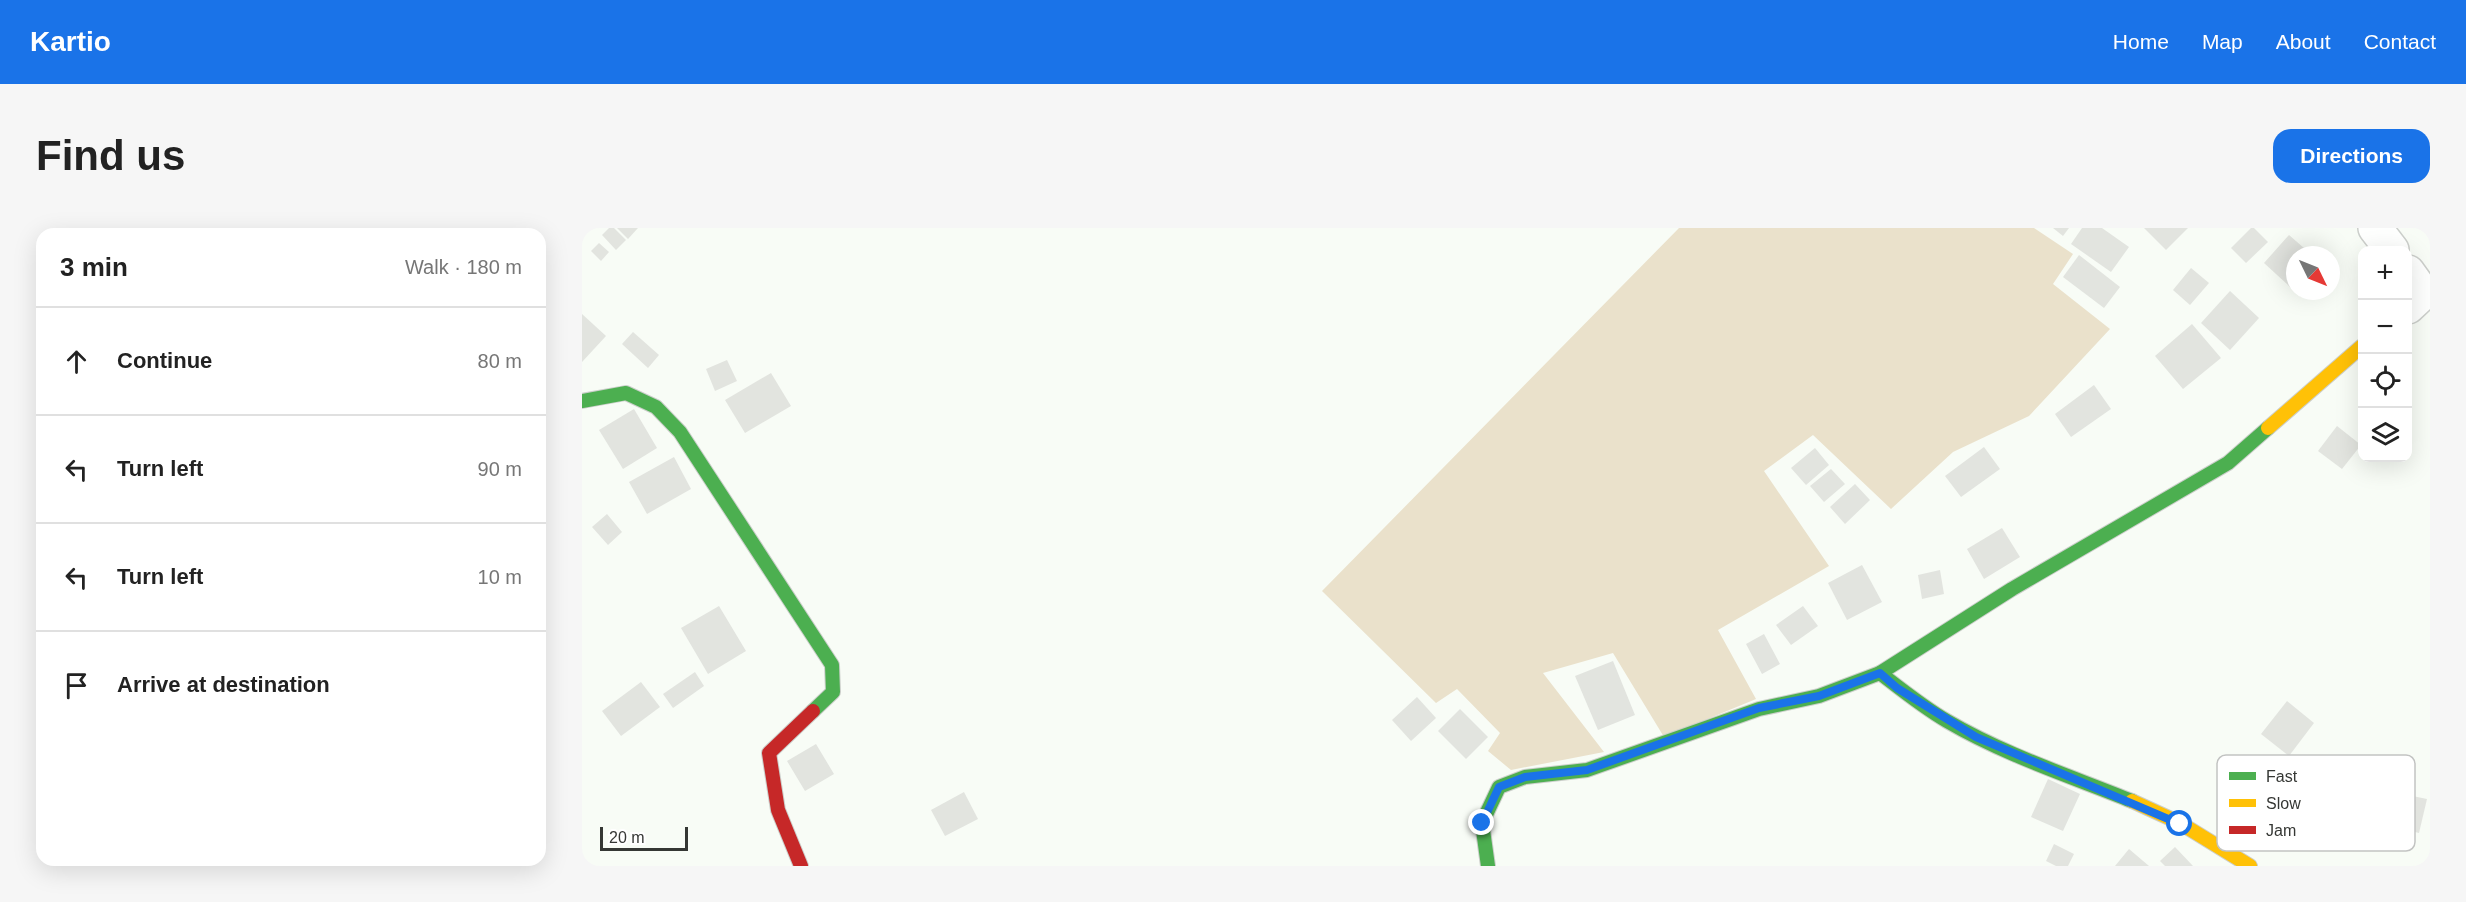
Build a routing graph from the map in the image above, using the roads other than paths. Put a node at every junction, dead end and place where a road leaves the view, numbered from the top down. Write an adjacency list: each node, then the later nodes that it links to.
1 (2375, 228): 2 (street)
2 (2389, 246)
3 (2358, 349): 5 (street)
4 (582, 401): 8 (street)
5 (1880, 673): 6 (street); 9 (street)
6 (2217, 846)
7 (2225, 851): 10 (street)
8 (801, 866)
9 (1488, 866)
10 (2250, 866)

